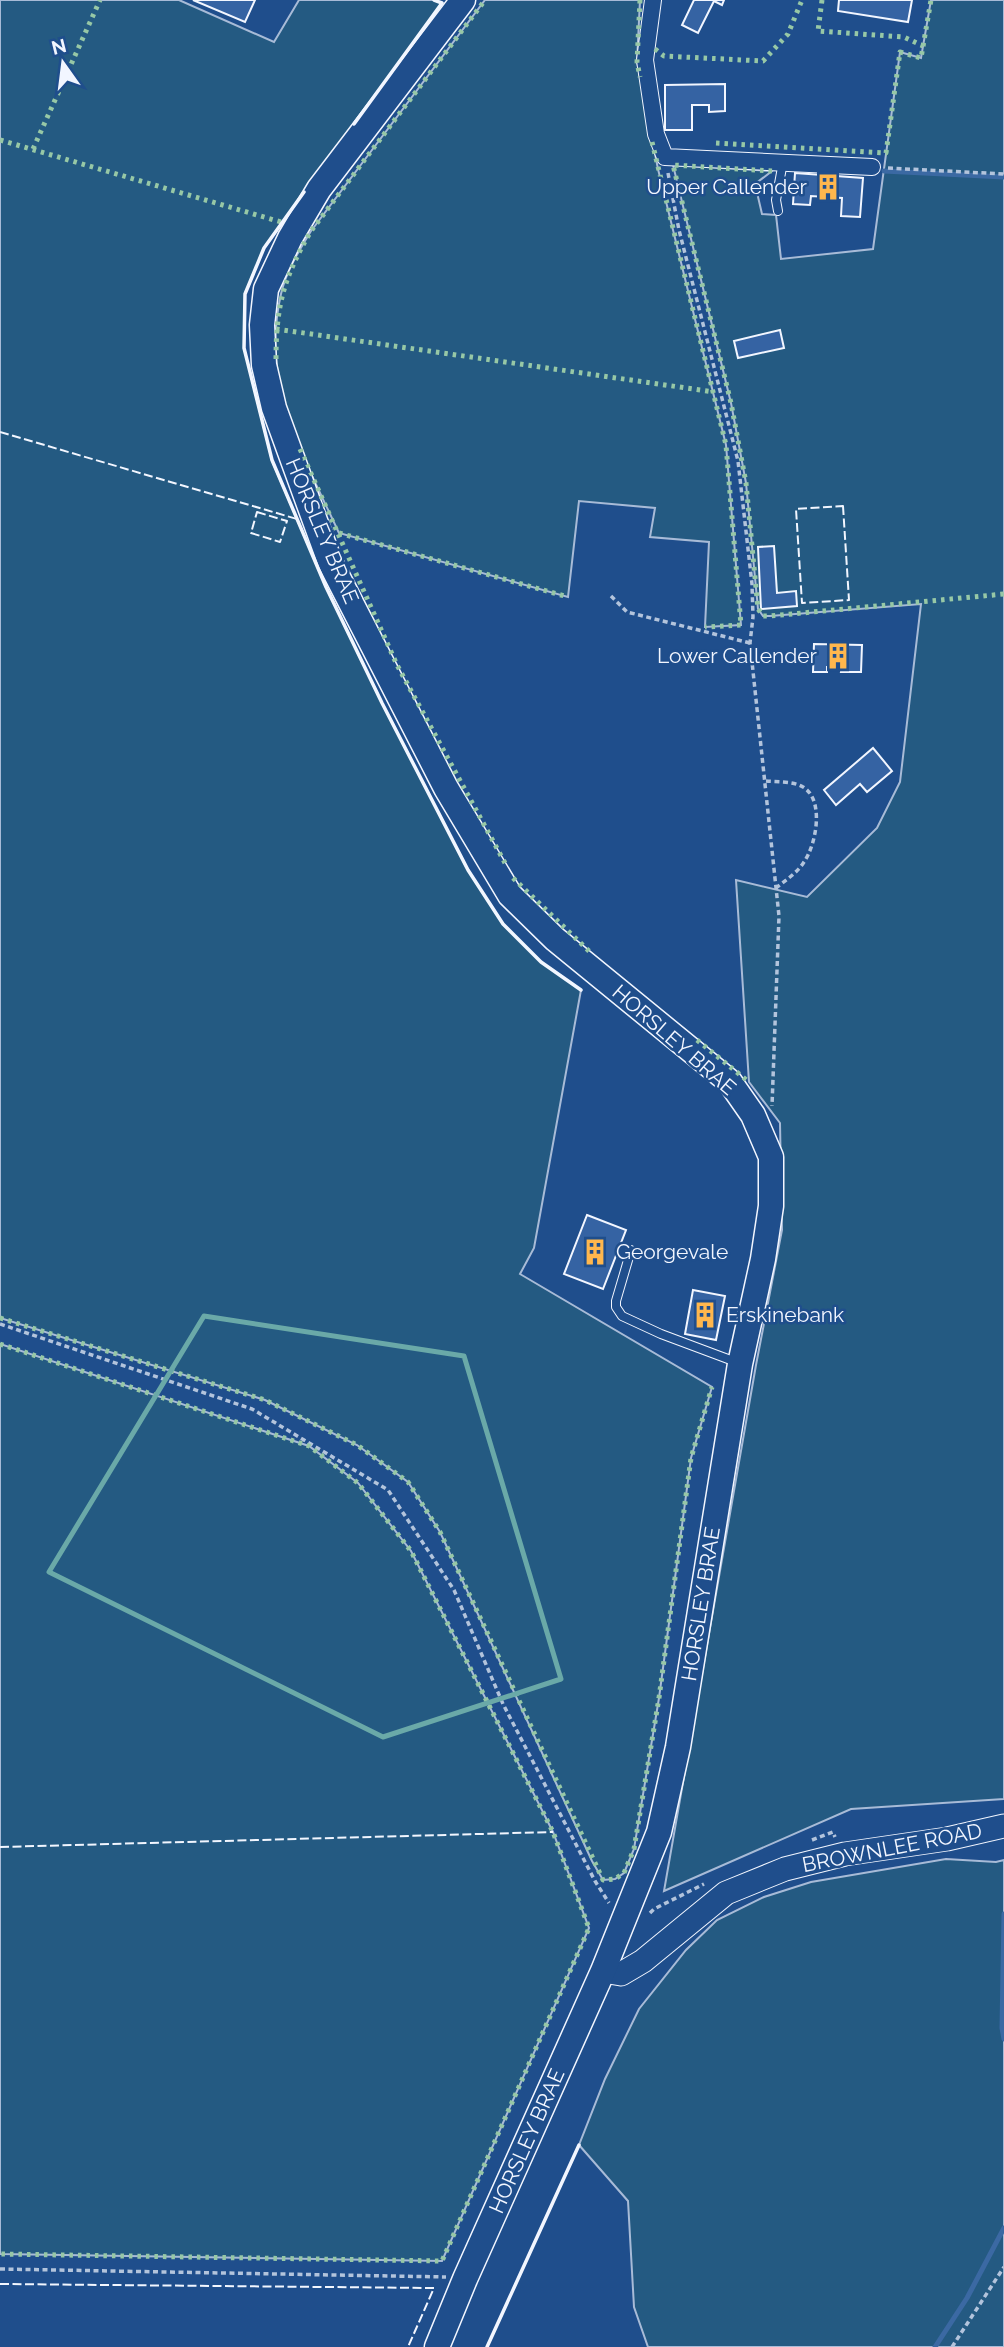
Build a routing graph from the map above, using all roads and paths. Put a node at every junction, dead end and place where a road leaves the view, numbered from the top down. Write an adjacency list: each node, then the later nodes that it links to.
1 (463, 0): 15 (main road, HORSLEY BRAE)
2 (653, 0): 3 (street)
3 (665, 157): 4 (street); 9 (path)
4 (783, 162): 5 (street); 7 (lane)
5 (872, 167): 6 (path)
6 (1004, 174)
7 (778, 211)
8 (611, 596): 9 (path)
9 (750, 643): 10 (path)
10 (765, 781): 11 (path); 11 (path)
11 (776, 888): 12 (path)
12 (772, 1117)
13 (631, 1250): 15 (lane)
14 (0, 1324): 17 (path)
15 (740, 1364): 17 (main road, HORSLEY BRAE)
16 (1004, 1826): 18 (main road, BROWNLEE ROAD)
17 (625, 1913): 18 (main road, HORSLEY BRAE)
18 (603, 1971): 21 (main road, HORSLEY BRAE)
19 (1004, 2267): 23 (path)
20 (0, 2269): 21 (path)
21 (467, 2276): 22 (main road, HORSLEY BRAE)
22 (437, 2347)
23 (952, 2347)

